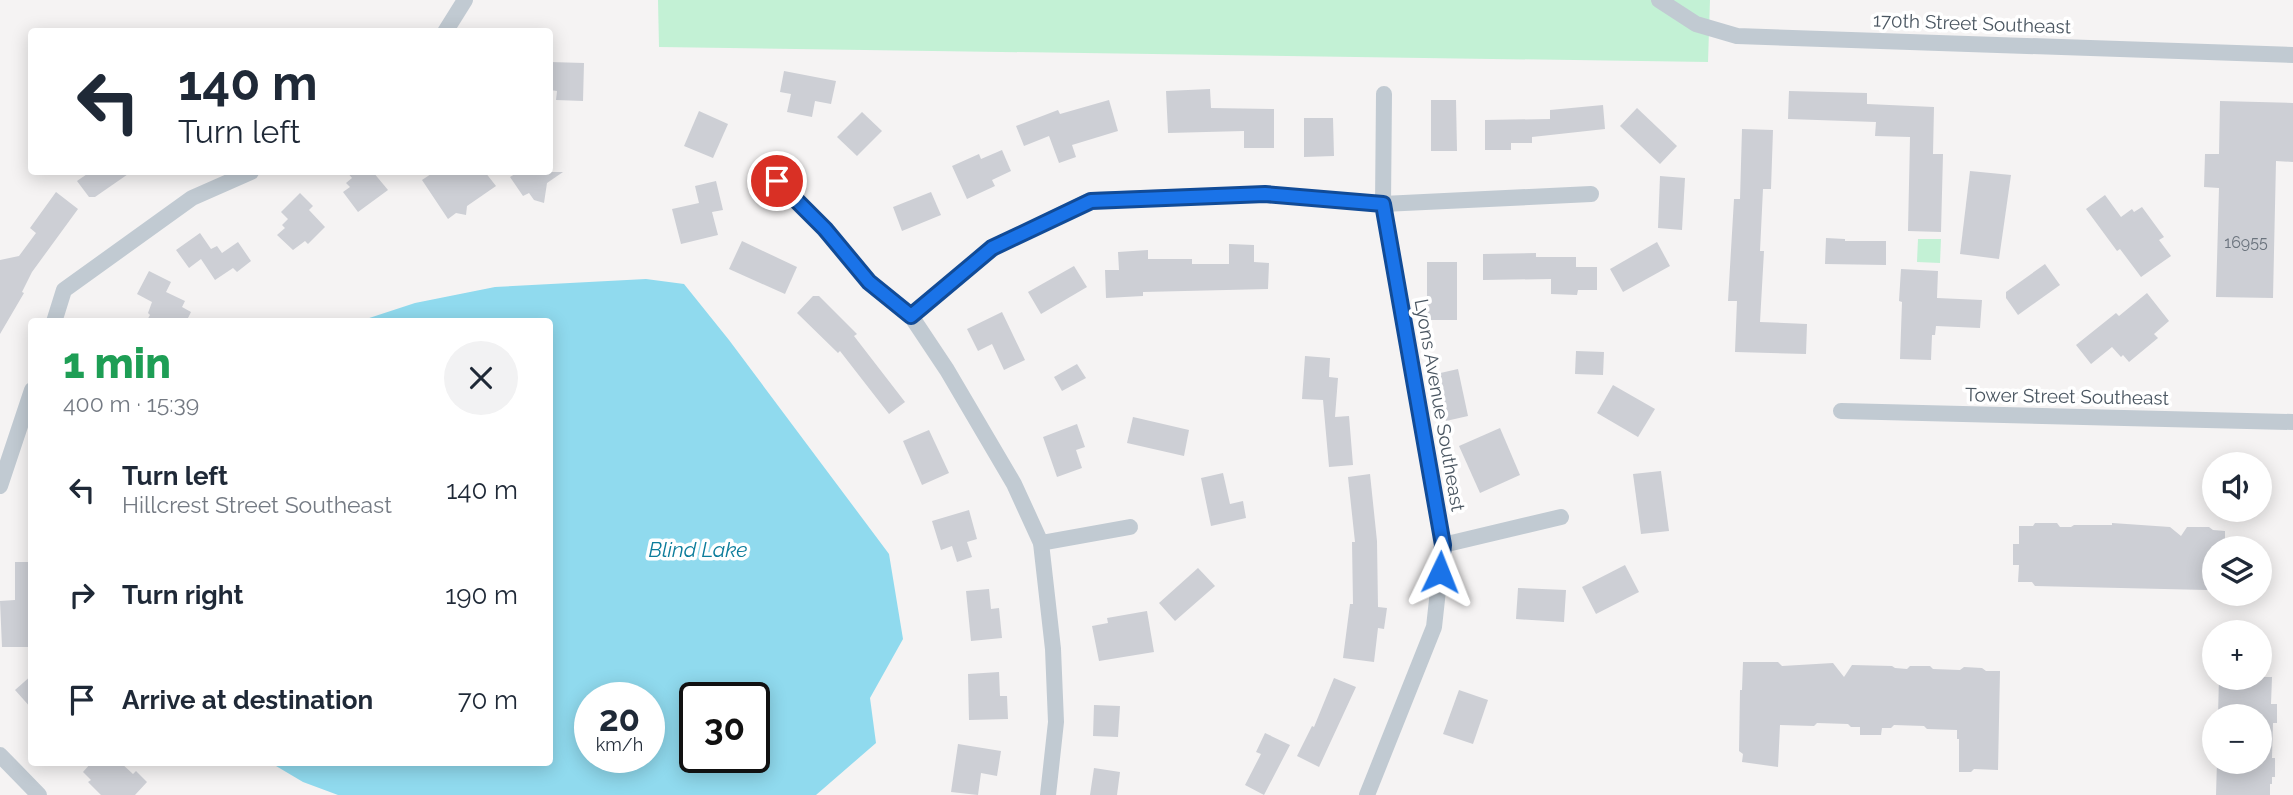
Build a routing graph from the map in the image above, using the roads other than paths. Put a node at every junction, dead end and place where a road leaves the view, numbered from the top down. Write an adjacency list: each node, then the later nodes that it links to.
1 (464, 0): 3 (street)
2 (1659, 0): 4 (street, 170th Street Southeast)
3 (447, 28)
4 (2293, 55)
5 (1384, 94): 9 (street, Lyons Avenue Southeast)
6 (244, 175): 11 (street)
7 (777, 181): 10 (street)
8 (1591, 194): 9 (street)
9 (1383, 204): 10 (street); 19 (street, Lyons Avenue Southeast)
10 (911, 316): 18 (street)
11 (55, 318)
12 (28, 402): 15 (street)
13 (1841, 411): 14 (street, Tower Street Southeast)
14 (2293, 422)
15 (0, 486)
16 (1561, 517): 19 (street)
17 (1130, 527): 18 (street)
18 (1041, 543): 22 (street)
19 (1443, 545): 23 (street, Lyons Avenue Southeast)
20 (0, 755): 21 (street)
21 (39, 795)
22 (1048, 795)
23 (1367, 795)

